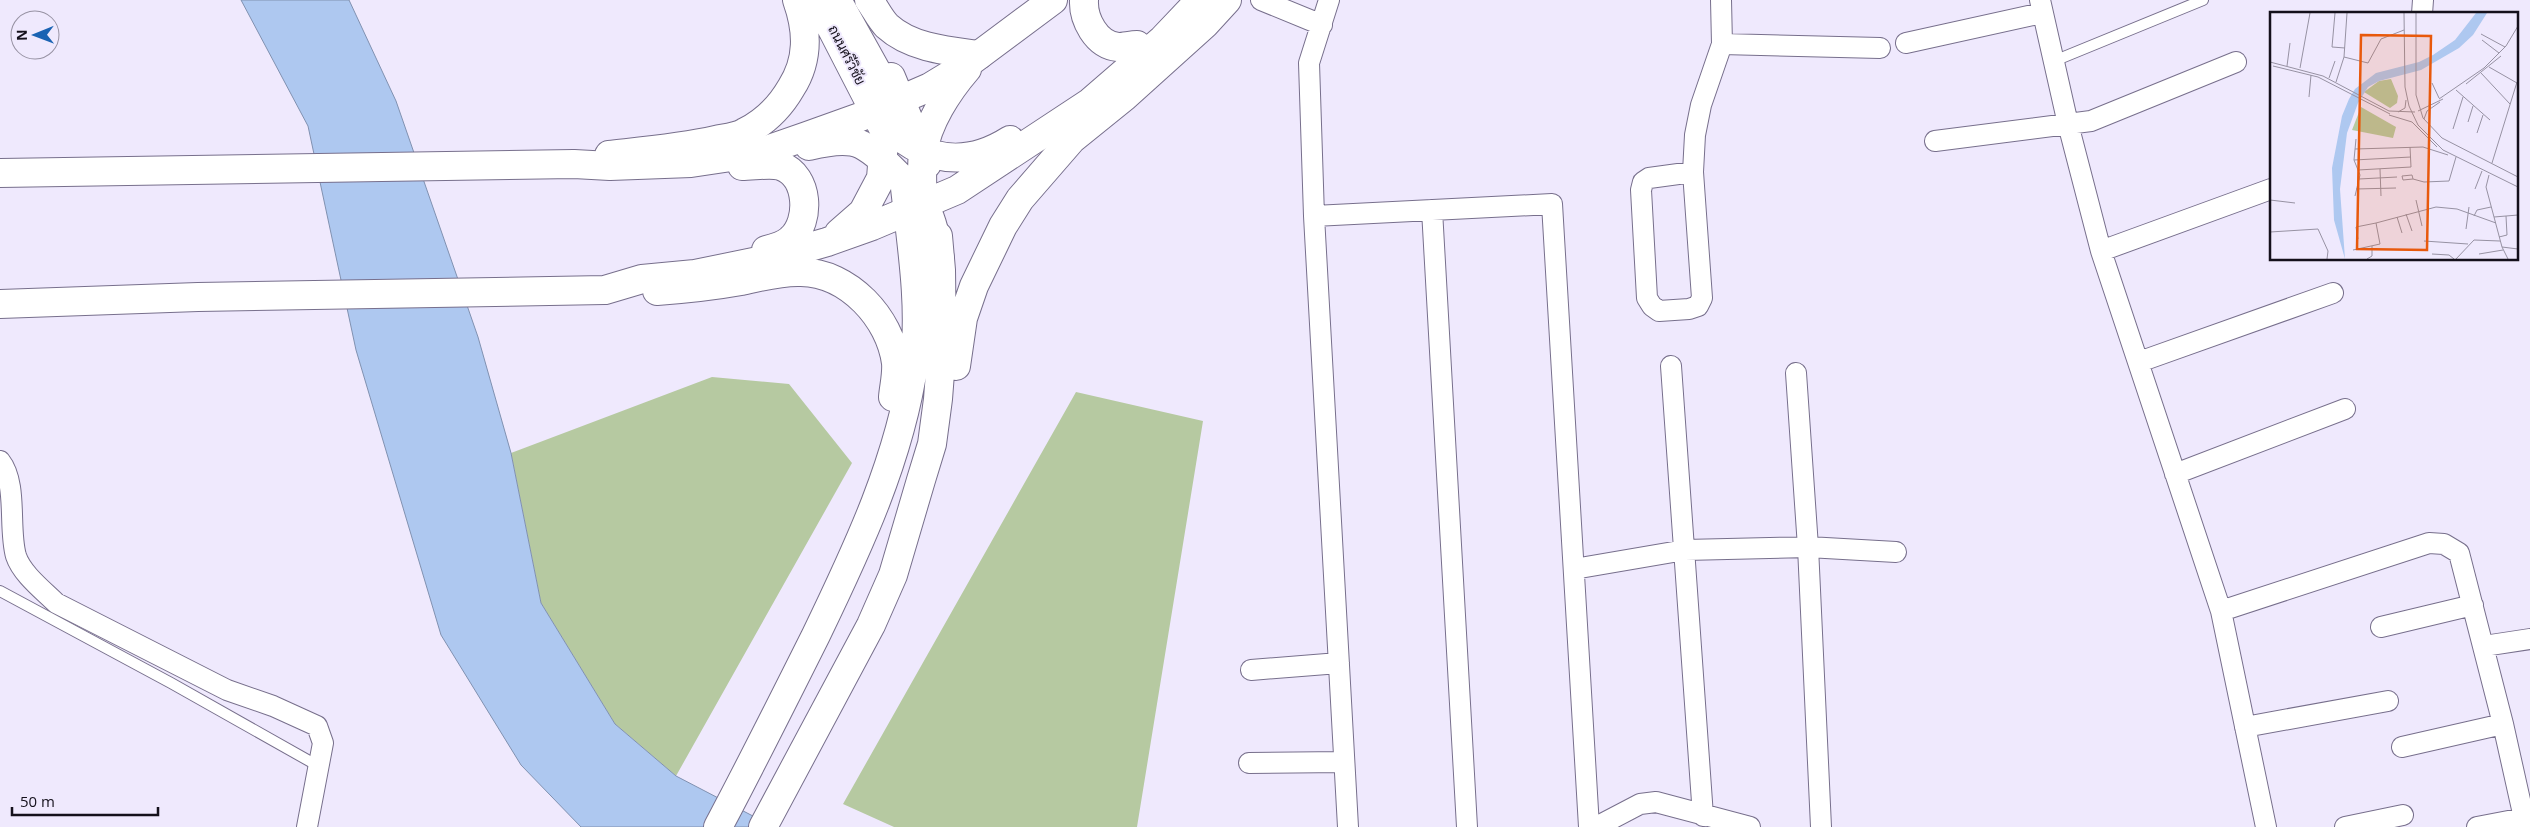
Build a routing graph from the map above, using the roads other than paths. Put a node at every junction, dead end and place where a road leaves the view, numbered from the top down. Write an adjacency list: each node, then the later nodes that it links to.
1 (797, 0): 29 (main road)
2 (817, 0): 24 (main road, ถนนศรีวิชัย)
3 (837, 0): 24 (main road)
4 (848, 0): 24 (main road, ถนนศรีวิชัย)
5 (869, 0): 21 (main road)
6 (1054, 0): 21 (main road)
7 (1084, 0): 18 (main road)
8 (1184, 0): 18 (main road)
9 (1200, 0): 34 (main road)
10 (1227, 0): 53 (main road)
11 (1260, 0): 16 (street)
12 (1329, 0): 16 (street)
13 (1720, 0): 19 (street)
14 (2203, 0): 22 (lane)
15 (2041, 7): 17 (street); 22 (street)
16 (1322, 25): 36 (street)
17 (1906, 43)
18 (1138, 44): 27 (main road)
19 (1722, 44): 20 (street); 31 (street)
20 (1880, 48)
21 (979, 55): 24 (main road); 27 (main road)
22 (2054, 61): 25 (street)
23 (2236, 62): 25 (street)
24 (887, 114): 27 (main road); 28 (main road); 29 (main road); 34 (main road)
25 (2068, 124): 26 (street); 38 (street)
26 (1935, 141)
27 (924, 152): 34 (main road)
28 (883, 162): 30 (main road); 34 (main road); 37 (main road)
29 (574, 164): 30 (main road); 32 (main road)
30 (741, 166): 39 (main road)
31 (1693, 172): 31 (street)
32 (0, 173)
33 (2270, 188): 38 (street)
34 (917, 200): 37 (main road); 53 (main road); 61 (main road)
35 (1432, 210): 36 (street); 52 (street); 77 (street)
36 (1314, 216): 60 (street)
37 (827, 242): 39 (main road)
38 (2102, 251): 43 (street)
39 (682, 276): 40 (main road)
40 (605, 290): 42 (main road); 61 (main road)
41 (2333, 293): 43 (street)
42 (0, 304)
43 (2139, 362): 48 (street)
44 (1670, 366): 50 (street)
45 (1796, 373): 49 (street)
46 (2345, 409): 48 (street)
47 (0, 461): 69 (street)
48 (2175, 474): 56 (street)
49 (1808, 547): 50 (street); 51 (street); 81 (street)
50 (1685, 550): 52 (street); 71 (street)
51 (1896, 552)
52 (1574, 570): 78 (street)
53 (893, 575): 75 (main road)
54 (0, 591): 69 (lane)
55 (2473, 605): 56 (street); 57 (street); 59 (street)
56 (2221, 611): 65 (street)
57 (2381, 627)
58 (2530, 639): 59 (street)
59 (2484, 646): 64 (street)
60 (1339, 663): 62 (street); 67 (street)
61 (799, 669): 74 (main road)
62 (1251, 670)
63 (2388, 701): 65 (street)
64 (2503, 724): 66 (street); 72 (street)
65 (2245, 727): 82 (street)
66 (2402, 747)
67 (1343, 762): 68 (street); 76 (street)
68 (1249, 763)
69 (320, 767): 73 (street)
70 (2402, 815): 83 (street)
71 (1703, 816): 79 (street); 80 (street)
72 (2525, 822): 84 (street)
73 (308, 827)
74 (718, 827)
75 (763, 827)
76 (1348, 827)
77 (1467, 827)
78 (1589, 827)
79 (1596, 827)
80 (1750, 827)
81 (1821, 827)
82 (2266, 827)
83 (2345, 827)
84 (2477, 827)

